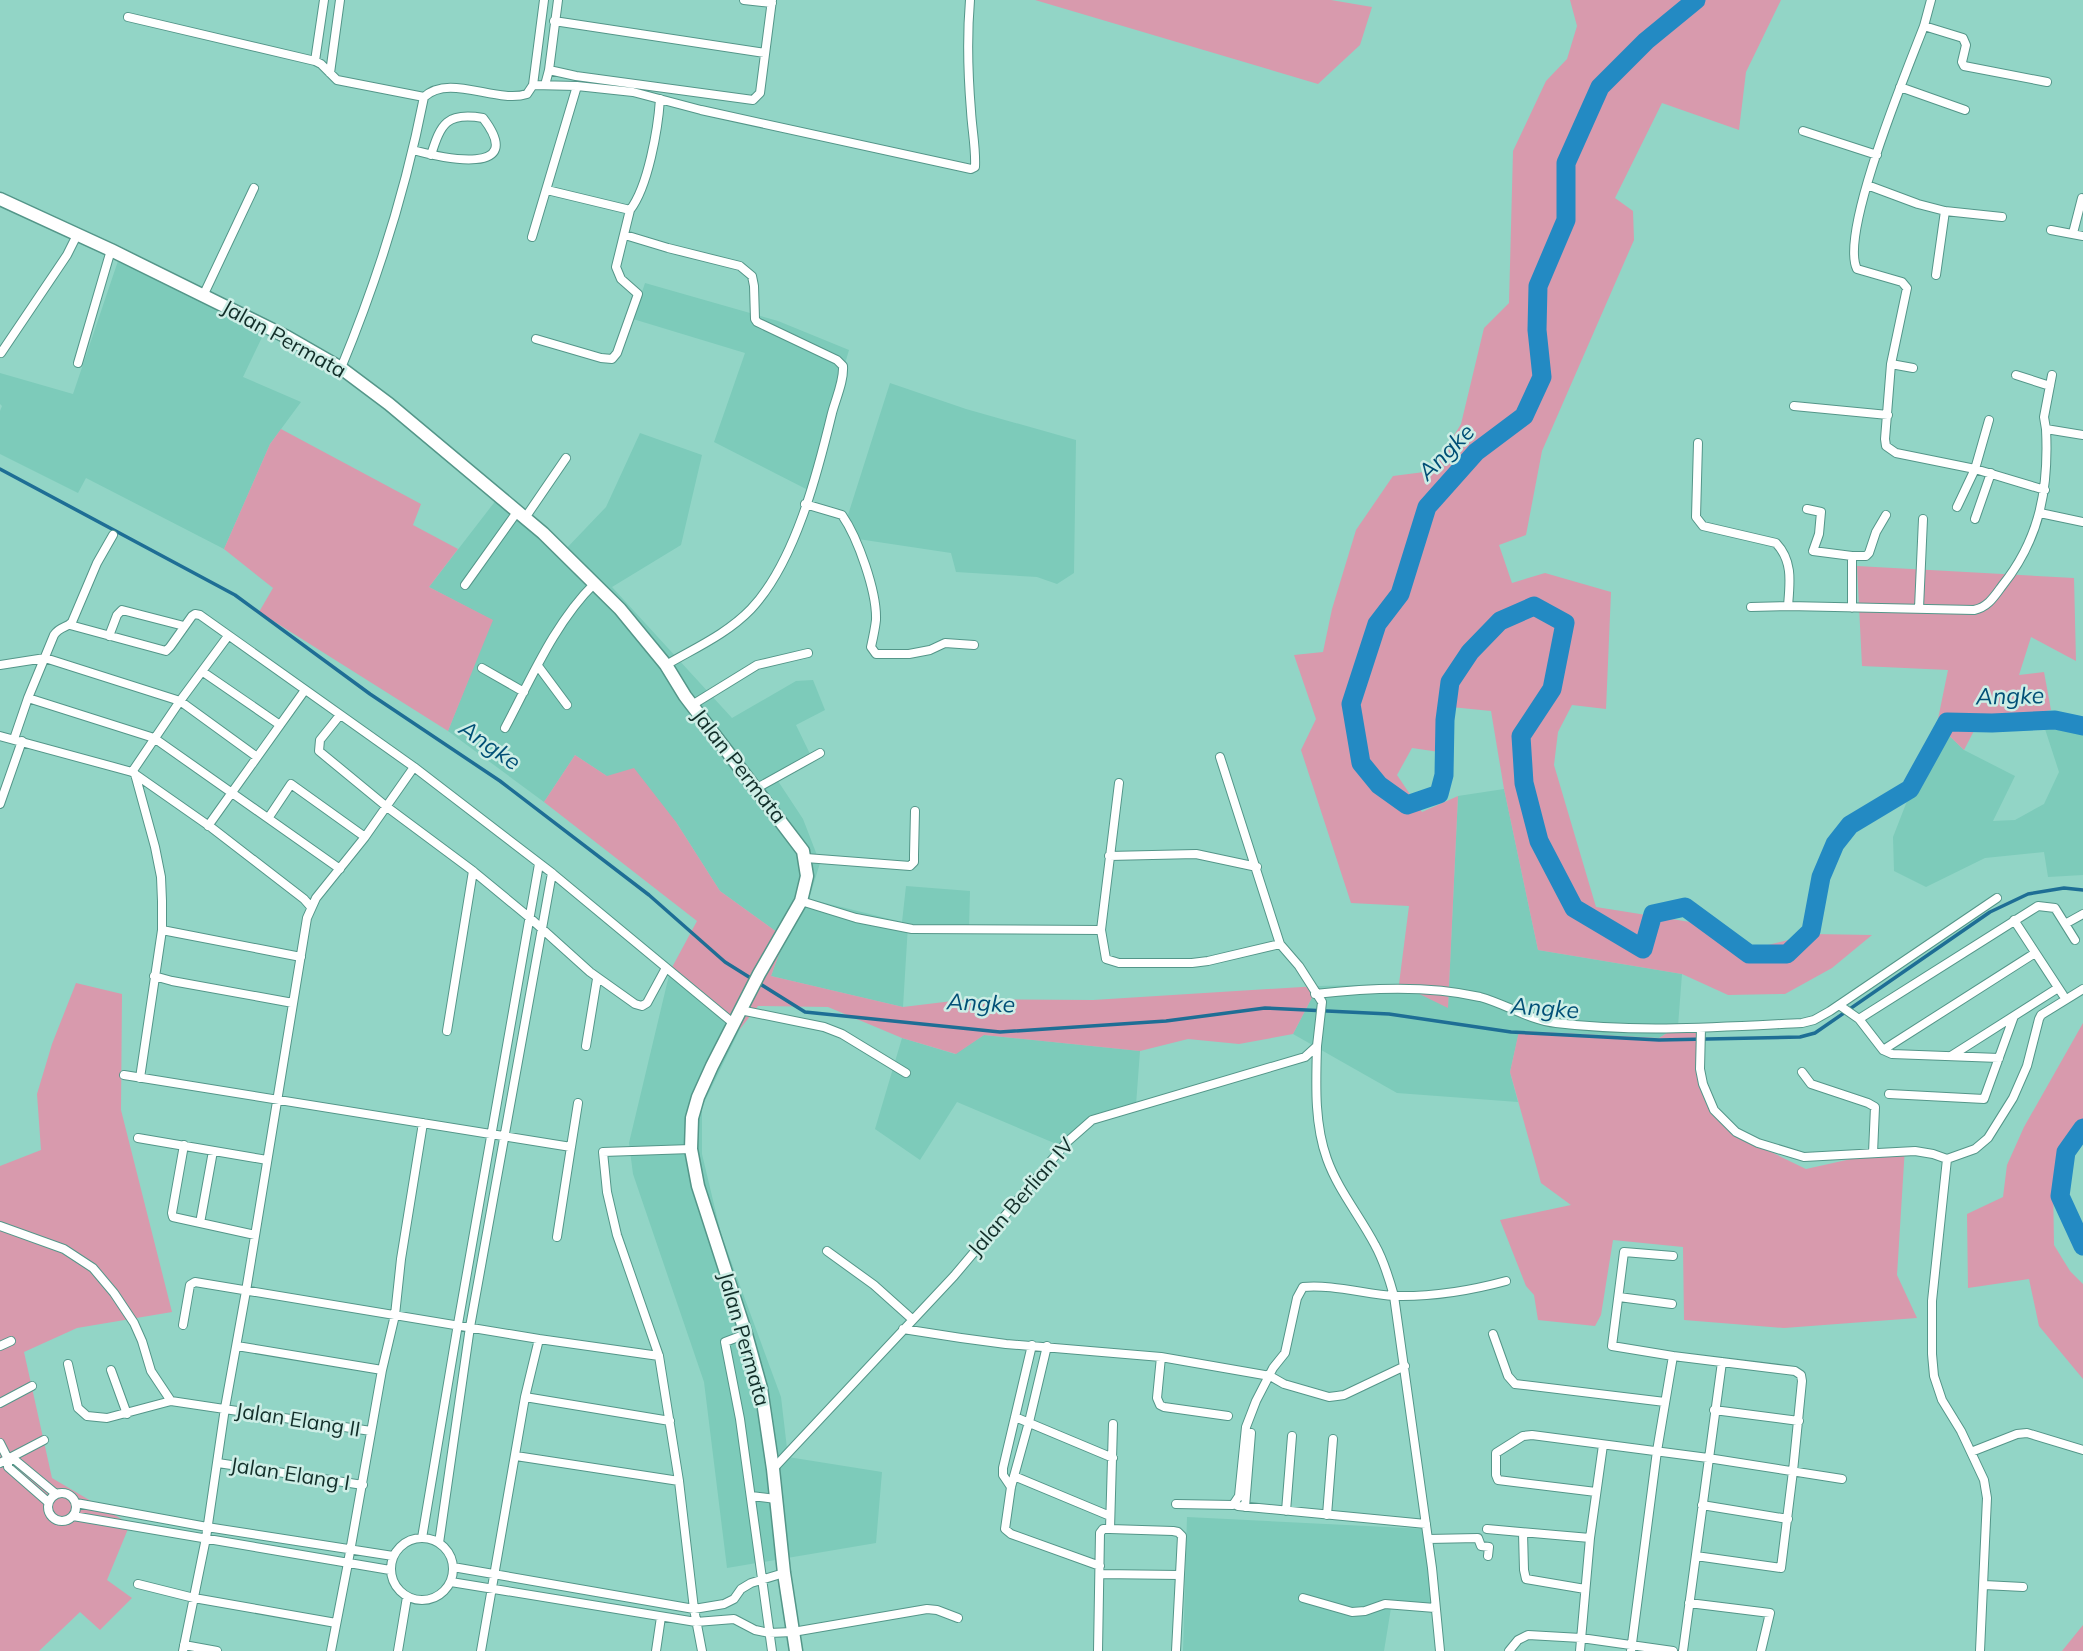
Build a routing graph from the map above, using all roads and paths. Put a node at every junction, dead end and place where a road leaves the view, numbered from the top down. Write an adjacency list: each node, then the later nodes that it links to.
1 (324, 0): 13 (street)
2 (340, 0): 15 (street)
3 (544, 0): 17 (street)
4 (558, 0): 10 (street)
5 (744, 0): 8 (street)
6 (970, 0): 22 (street)
7 (1931, 0): 11 (street)
8 (772, 2): 12 (street)
9 (128, 17): 13 (street)
10 (554, 21): 12 (street); 14 (street)
11 (1924, 26): 16 (street); 20 (street)
12 (765, 53): 14 (street)
13 (315, 61): 15 (street)
14 (550, 70): 18 (street)
15 (330, 73): 21 (street)
16 (2047, 82)
17 (533, 85): 18 (street); 21 (street)
18 (545, 85): 19 (street)
19 (578, 86): 22 (street); 30 (street)
20 (1900, 87): 23 (street); 27 (street)
21 (424, 97): 25 (street)
22 (660, 99): 33 (street)
23 (1965, 110)
24 (1802, 131): 27 (street)
25 (413, 150): 26 (street); 49 (street)
26 (430, 155): 26 (street)
27 (1877, 155): 28 (street)
28 (1867, 185): 34 (street); 48 (street)
29 (254, 188): 44 (street)
30 (547, 190): 33 (street); 41 (street)
31 (2082, 198): 37 (street)
32 (0, 199): 38 (main road, Jalan Permata)
33 (630, 210): 39 (street)
34 (1945, 211): 35 (street); 43 (street)
35 (2002, 217)
36 (2051, 230): 37 (street)
37 (2073, 233): 40 (street)
38 (78, 235): 42 (main road, Jalan Permata); 46 (street)
39 (625, 235): 45 (street); 64 (street)
40 (2083, 236)
41 (532, 237)
42 (111, 250): 44 (main road, Jalan Permata); 47 (street)
43 (1936, 275)
44 (203, 296): 49 (main road, Jalan Permata)
45 (536, 339)
46 (1, 353)
47 (78, 363)
48 (1891, 364): 50 (street); 55 (street)
49 (341, 368): 68 (main road, Jalan Permata)
50 (1913, 368)
51 (2016, 375): 53 (street)
52 (2052, 375): 53 (street)
53 (2050, 386): 57 (street)
54 (1794, 406): 55 (street)
55 (1888, 415): 61 (street)
56 (1989, 420): 61 (street)
57 (2046, 429): 58 (street); 63 (street)
58 (2083, 435)
59 (1698, 443): 77 (street)
60 (566, 458): 68 (street)
61 (1975, 468): 62 (street); 65 (street)
62 (1991, 473): 63 (street); 71 (street)
63 (2045, 490): 67 (street)
64 (805, 504): 85 (street); 89 (street)
65 (1957, 507)
66 (1807, 509): 74 (street)
67 (2040, 513): 72 (street); 80 (street)
68 (521, 515): 75 (main road, Jalan Permata); 76 (street)
69 (1886, 515): 74 (street)
70 (1923, 519): 80 (street)
71 (1975, 519)
72 (2083, 522)
73 (113, 535): 81 (street)
74 (1852, 556): 79 (street)
75 (595, 583): 89 (main road, Jalan Permata); 90 (street)
76 (465, 585)
77 (1788, 606): 78 (street); 79 (street)
78 (1751, 607)
79 (1852, 608): 80 (street)
80 (1919, 608)
81 (69, 625): 83 (street); 87 (street)
82 (184, 626): 83 (street); 83 (street); 84 (street)
83 (109, 636)
84 (228, 636): 92 (street); 93 (street)
85 (974, 645)
86 (808, 653): 98 (street)
87 (45, 658): 88 (street); 95 (street); 96 (street)
88 (0, 665)
89 (666, 665): 98 (main road, Jalan Permata)
90 (538, 666): 94 (street); 97 (street)
91 (481, 668): 94 (street)
92 (204, 672): 96 (street); 100 (street)
93 (304, 690): 99 (street); 100 (street)
94 (524, 692): 101 (street)
95 (28, 698): 103 (street); 104 (street)
96 (180, 701): 103 (street); 106 (street)
97 (567, 705)
98 (692, 705): 111 (main road, Jalan Permata)
99 (340, 715): 108 (street); 114 (street)
100 (280, 725): 106 (street)
101 (505, 728)
102 (0, 736): 104 (street)
103 (154, 738): 109 (street); 112 (street)
104 (18, 740): 109 (street); 113 (street)
105 (820, 753): 111 (street)
106 (257, 757): 112 (street)
107 (1220, 757): 122 (street)
108 (414, 767): 114 (street); 121 (street)
109 (134, 773): 117 (street); 134 (street)
110 (1119, 783): 119 (street)
111 (757, 788): 120 (main road, Jalan Permata)
112 (232, 792): 116 (street); 117 (street)
113 (0, 804)
114 (387, 807): 118 (street); 124 (street)
115 (915, 811): 120 (street)
116 (269, 817): 118 (street); 123 (street)
117 (208, 826): 128 (street)
118 (365, 837): 123 (street)
119 (1109, 856): 122 (street); 135 (street)
120 (806, 858): 127 (main road, Jalan Permata)
121 (539, 864): 125 (street); 130 (street)
122 (1257, 867): 137 (street)
123 (340, 869): 128 (street)
124 (473, 871): 130 (street); 152 (street)
125 (552, 873): 133 (street); 140 (street)
126 (1997, 898): 147 (street)
127 (801, 901): 135 (street); 146 (main road, Jalan Permata)
128 (311, 907): 139 (street)
129 (2083, 914): 132 (street)
130 (530, 918): 133 (street); 166 (street)
131 (2014, 920): 132 (street); 138 (street); 148 (street)
132 (2065, 924): 136 (street)
133 (541, 929): 142 (street); 167 (street)
134 (162, 930): 139 (street); 141 (street)
135 (1101, 930): 137 (street)
136 (2076, 940)
137 (1280, 944): 144 (street)
138 (2035, 953): 149 (street); 155 (street)
139 (301, 957): 145 (street)
140 (666, 968): 142 (street); 150 (street)
141 (154, 976): 145 (street); 161 (street)
142 (597, 979): 153 (street)
143 (2083, 989): 174 (street)
144 (1315, 994): 151 (street); 154 (street)
145 (293, 1003): 163 (street)
146 (743, 1004): 150 (main road, Jalan Permata); 159 (street)
147 (1841, 1006): 148 (street); 151 (street)
148 (1855, 1016): 155 (street)
149 (2014, 1016): 156 (street); 157 (street)
150 (733, 1023): 171 (main road, Jalan Permata)
151 (1701, 1028): 173 (street)
152 (447, 1031)
153 (586, 1046)
154 (1317, 1046): 184 (street); 188 (street, Jalan Berlian IV)
155 (1883, 1050): 156 (street)
156 (1951, 1056): 157 (street)
157 (1999, 1058): 162 (street)
158 (1802, 1072): 173 (street)
159 (906, 1073)
160 (124, 1075): 161 (street)
161 (140, 1078): 163 (street)
162 (1889, 1094)
163 (277, 1101): 165 (street); 175 (street)
164 (578, 1103): 170 (street)
165 (423, 1123): 166 (street); 187 (street)
166 (492, 1134): 167 (street); 189 (street)
167 (504, 1137): 170 (street); 191 (street)
168 (138, 1138): 169 (street)
169 (184, 1145): 172 (street); 176 (street)
170 (571, 1147): 179 (street)
171 (691, 1149): 193 (main road, Jalan Permata); 201 (street)
172 (213, 1151): 175 (street); 176 (street)
173 (1873, 1153): 174 (street)
174 (1947, 1159): 233 (street)
175 (267, 1160): 178 (street)
176 (200, 1223): 178 (street)
177 (0, 1226): 212 (street)
178 (255, 1235): 183 (street)
179 (558, 1237)
180 (827, 1251): 188 (street)
181 (1673, 1256): 185 (street)
182 (1506, 1281): 184 (street)
183 (246, 1291): 187 (street); 190 (street); 199 (street)
184 (1394, 1296): 206 (street); 209 (street)
185 (1619, 1297): 186 (street); 202 (street)
186 (1672, 1304)
187 (395, 1315): 189 (street); 208 (street)
188 (912, 1319): 192 (street, Jalan Berlian IV)
189 (458, 1324): 191 (street); 265 (street)
190 (183, 1325)
191 (470, 1327): 195 (street); 268 (street)
192 (903, 1328): 197 (street); 239 (street, Jalan Berlian IV)
193 (746, 1334): 239 (main road, Jalan Permata); 248 (street)
194 (1493, 1334): 213 (street)
195 (539, 1339): 201 (street); 211 (street)
196 (10, 1341): 198 (street)
197 (1032, 1345): 200 (street); 219 (street)
198 (0, 1346)
199 (237, 1346): 208 (street); 215 (street)
200 (1047, 1346): 203 (street); 222 (street)
201 (659, 1356): 220 (street)
202 (1673, 1356): 204 (street); 213 (street)
203 (1161, 1357): 209 (street); 218 (street)
204 (1722, 1362): 216 (street); 221 (street)
205 (68, 1364): 217 (street)
206 (1405, 1366): 209 (street); 259 (street)
207 (111, 1370): 217 (street)
208 (382, 1370): 224 (street)
209 (1270, 1376): 252 (street)
210 (33, 1386): 214 (street)
211 (525, 1397): 220 (street); 234 (street)
212 (172, 1401): 215 (street, Jalan Elang II); 217 (street)
213 (1665, 1402): 232 (street)
214 (0, 1403)
215 (225, 1408): 224 (street, Jalan Elang II); 238 (street)
216 (1714, 1410): 221 (street); 236 (street)
217 (128, 1414)
218 (1228, 1416)
219 (1015, 1417): 222 (street); 245 (street)
220 (670, 1421): 243 (street)
221 (1799, 1421): 240 (street)
222 (1029, 1422): 235 (street); 241 (street)
223 (1113, 1424): 235 (street)
224 (371, 1431): 244 (street)
225 (1251, 1433): 254 (street)
226 (1292, 1436): 254 (street)
227 (1333, 1439): 255 (street)
228 (44, 1440): 237 (street)
229 (0, 1443): 237 (street)
230 (1603, 1445): 232 (street); 246 (street); 246 (street)
231 (2083, 1450): 233 (street)
232 (1657, 1451): 236 (street); 301 (street)
233 (1971, 1452): 283 (street)
234 (516, 1455): 243 (street); 278 (street)
235 (1113, 1458): 257 (street)
236 (1708, 1458): 240 (street); 253 (street)
237 (4, 1460): 247 (street); 250 (street)
238 (218, 1462): 244 (street, Jalan Elang I); 260 (street)
239 (773, 1469): 249 (main road, Jalan Permata)
240 (1793, 1471): 242 (street); 258 (street)
241 (1014, 1476): 245 (street); 257 (street)
242 (1842, 1479)
243 (679, 1481): 292 (street)
244 (363, 1485): 269 (street)
245 (1011, 1487): 276 (street)
246 (1596, 1492): 266 (street)
247 (56, 1494): 250 (street); 251 (street)
248 (751, 1496): 249 (street); 280 (street)
249 (776, 1499): 277 (main road, Jalan Permata)
250 (48, 1502): 256 (street)
251 (76, 1503): 256 (street); 260 (street)
252 (1176, 1504)
253 (1702, 1505): 258 (street); 272 (street)
254 (1286, 1511): 255 (street)
255 (1327, 1514): 259 (street)
256 (73, 1516): 264 (street)
257 (1110, 1516): 261 (street)
258 (1788, 1519): 272 (street)
259 (1426, 1524): 267 (street)
260 (207, 1527): 264 (street); 269 (street)
261 (1110, 1529): 276 (street); 279 (street)
262 (1487, 1529): 263 (street)
263 (1524, 1533): 266 (street); 286 (street)
264 (206, 1538): 273 (street); 288 (street)
265 (422, 1538): 268 (street); 270 (street)
266 (1590, 1538): 286 (street)
267 (1428, 1539): 271 (street); 291 (street)
268 (439, 1543): 274 (street)
269 (351, 1550): 270 (street); 273 (street)
270 (393, 1556): 275 (street)
271 (1488, 1556)
272 (1696, 1556): 290 (street)
273 (348, 1563): 275 (street); 296 (street)
274 (453, 1567): 278 (street); 281 (street)
275 (390, 1570): 287 (street)
276 (1100, 1570): 279 (street); 310 (street)
277 (784, 1573): 280 (street); 297 (main road, Jalan Permata)
278 (494, 1575): 285 (street); 292 (street)
279 (1179, 1575): 311 (street)
280 (762, 1579): 292 (street); 298 (street)
281 (451, 1582): 285 (street); 287 (street)
282 (138, 1584): 288 (street)
283 (1984, 1585): 284 (street); 318 (street)
284 (2023, 1587)
285 (492, 1588): 293 (street); 305 (street)
286 (1585, 1589): 299 (street)
287 (407, 1597): 304 (street)
288 (194, 1598): 296 (street); 300 (street)
289 (1303, 1598): 291 (street)
290 (1689, 1603): 316 (street); 317 (street)
291 (1435, 1608): 312 (street)
292 (694, 1609): 295 (street)
293 (661, 1617): 295 (street); 306 (street)
294 (958, 1618): 297 (street)
295 (696, 1622): 298 (street); 307 (street)
296 (335, 1623): 303 (street)
297 (793, 1632): 298 (street); 309 (main road, Jalan Permata)
298 (769, 1633): 308 (street)
299 (1581, 1638): 301 (street); 313 (street); 314 (street)
300 (184, 1648): 302 (street)
301 (1632, 1648): 315 (street)
302 (217, 1651)
303 (331, 1651)
304 (398, 1651)
305 (481, 1651)
306 (656, 1651)
307 (702, 1651)
308 (772, 1651)
309 (796, 1651)
310 (1098, 1651)
311 (1176, 1651)
312 (1440, 1651)
313 (1509, 1651)
314 (1580, 1651)
315 (1673, 1651)
316 (1683, 1651)
317 (1761, 1651)
318 (1980, 1651)

